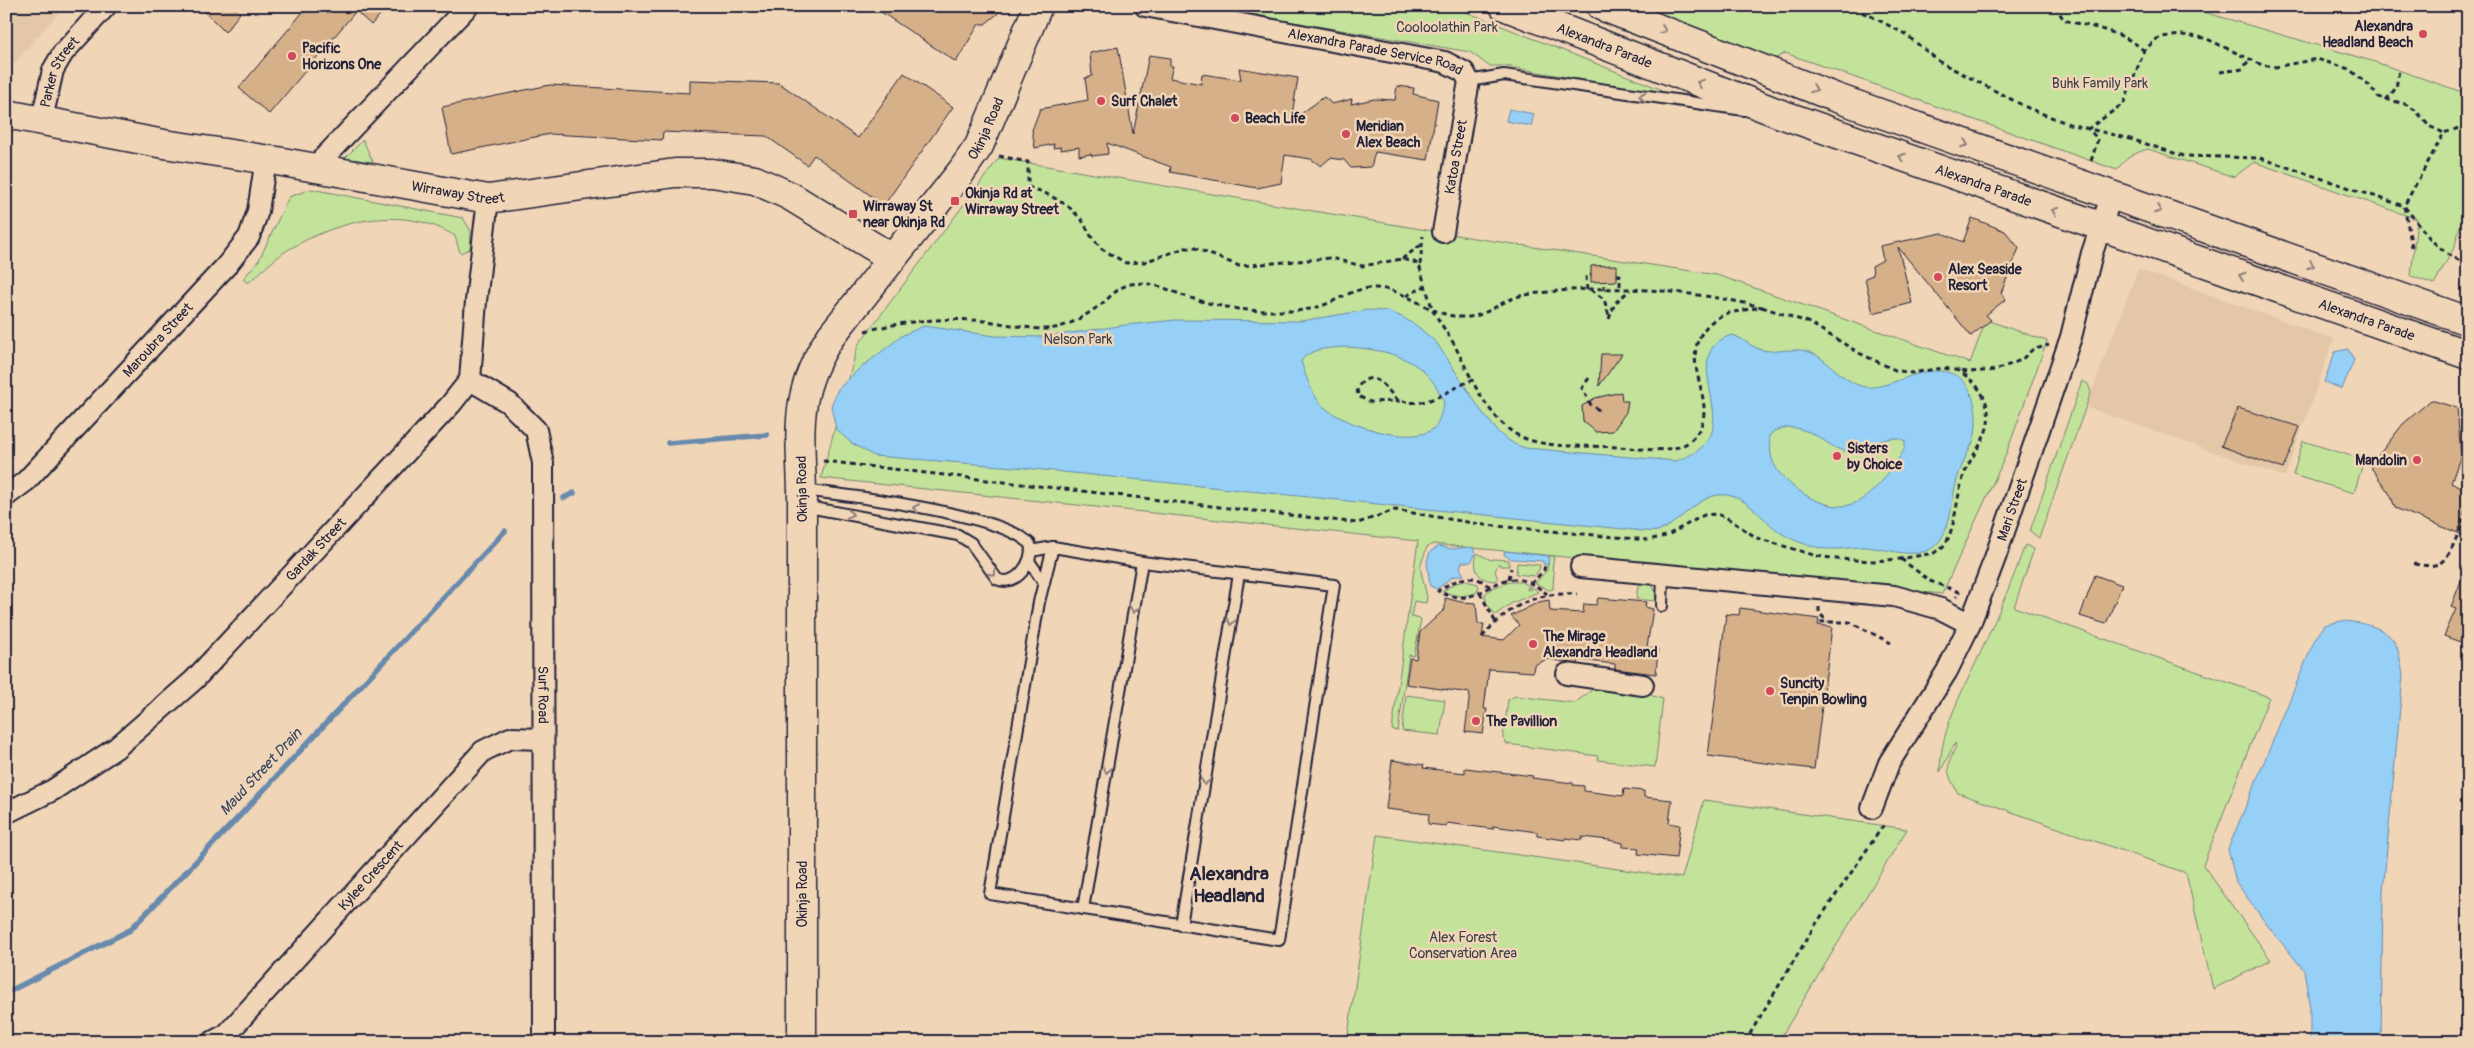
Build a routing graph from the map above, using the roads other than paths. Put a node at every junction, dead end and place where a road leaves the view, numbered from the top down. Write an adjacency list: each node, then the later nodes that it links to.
1 (106, 6): 10 (street, Parker Street)
2 (468, 6): 12 (street)
3 (1038, 6): 17 (street, Okinja Road)
4 (1145, 6): 7 (street, Alexandra Parade Service Road)
5 (1504, 6): 8 (street, Alexandra Parade, one-way to 5)
6 (1601, 6): 13 (street, one-way to 13)
7 (1469, 81): 8 (lane, Alexandra Parade Service Road, one-way to 7); 16 (street, Katoa Street)
8 (1778, 113): 15 (street, Alexandra Parade, one-way to 8)
9 (6, 114): 10 (street, Wirraway Street)
10 (42, 120): 11 (street, Wirraway Street)
11 (266, 159): 12 (street, Wirraway Street); 21 (street, Maroubra Street)
12 (314, 168): 14 (street, Wirraway Street)
13 (2112, 194): 15 (street, Mari Street); 18 (street, one-way to 18)
14 (488, 199): 17 (street, Wirraway Street); 20 (street)
15 (2102, 226): 19 (street, Alexandra Parade, one-way to 15); 31 (street, Mari Street)
16 (1443, 232)
17 (892, 258): 22 (street, Okinja Road)
18 (2468, 321)
19 (2468, 355)
20 (470, 380): 34 (street, Surf Road); 36 (street, Gardak Street)
21 (6, 496)
22 (802, 498): 24 (lane, one-way to 22); 24 (lane, one-way to 24); 41 (street, Okinja Road)
23 (1053, 547): 24 (lane); 25 (lane); 29 (lane)
24 (1030, 556): 29 (lane)
25 (1142, 562): 27 (lane); 37 (lane, one-way to 37)
26 (1581, 566): 28 (street)
27 (1239, 574): 38 (lane, one-way to 38); 38 (lane)
28 (1663, 575): 30 (lane); 31 (street)
29 (1044, 583): 37 (lane)
30 (1662, 606)
31 (1970, 624): 35 (street, Mari Street)
32 (1567, 674): 33 (street)
33 (1643, 685)
34 (543, 739): 39 (street, Kylee Crescent); 40 (street, Surf Road)
35 (1880, 812)
36 (6, 813)
37 (1083, 909): 38 (lane)
38 (1181, 925)
39 (225, 1039)
40 (544, 1042)
41 (802, 1042)

